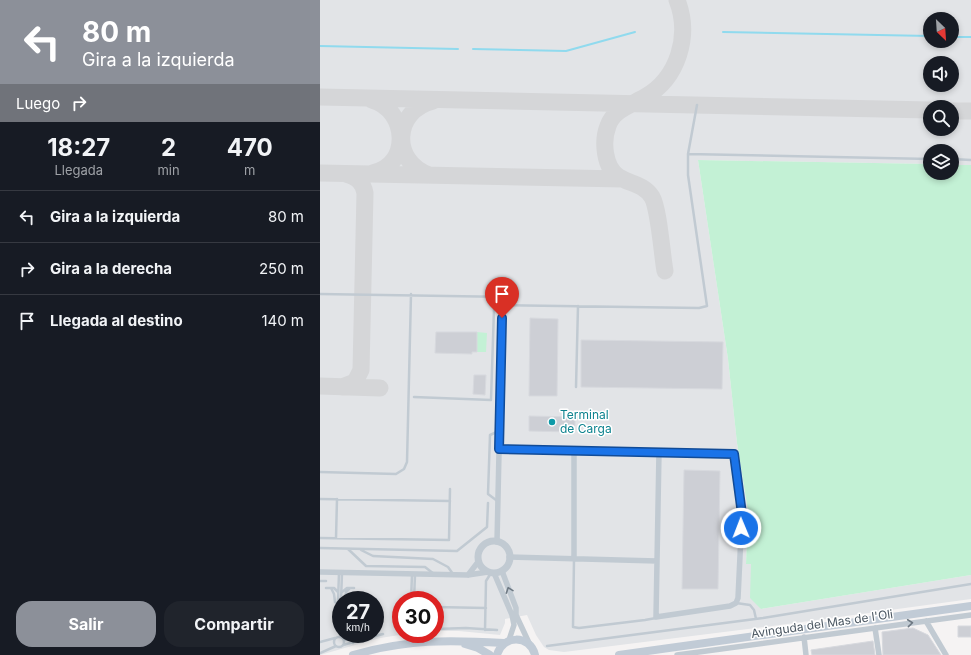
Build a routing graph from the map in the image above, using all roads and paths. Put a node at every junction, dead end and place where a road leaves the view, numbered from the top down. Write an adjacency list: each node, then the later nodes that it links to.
1 (698, 105): 2 (lane)
2 (688, 154): 3 (lane); 11 (lane)
3 (923, 159)
4 (959, 159): 5 (lane)
5 (971, 160)
6 (320, 294): 7 (lane)
7 (411, 294): 8 (lane); 19 (lane)
8 (510, 296): 9 (lane); 10 (lane)
9 (515, 296)
10 (510, 305): 11 (lane); 14 (lane)
11 (578, 306): 13 (lane)
12 (502, 318): 15 (street)
13 (576, 387)
14 (414, 397)
15 (500, 431): 16 (street); 24 (lane)
16 (499, 449): 17 (street); 24 (street)
17 (574, 450): 18 (street); 33 (street)
18 (659, 452): 34 (street); 58 (street)
19 (320, 472)
20 (450, 489): 23 (lane)
21 (320, 499): 22 (lane)
22 (337, 499): 23 (lane); 27 (lane)
23 (450, 501): 27 (lane)
24 (498, 501): 28 (street)
25 (488, 503): 31 (lane)
26 (320, 538): 27 (lane)
27 (336, 538)
28 (497, 542): 32 (street); 35 (street)
29 (320, 548): 30 (lane)
30 (347, 549): 31 (lane); 41 (lane)
31 (358, 549): 42 (lane)
32 (509, 557): 33 (street); 36 (street)
33 (574, 559): 34 (street); 63 (lane)
34 (657, 561): 63 (street)
35 (478, 562): 38 (street); 43 (street)
36 (502, 571): 38 (street); 80 (street, one-way to 36)
37 (320, 572): 39 (street)
38 (491, 572): 43 (street); 61 (lane); 74 (street)
39 (340, 573): 40 (street); 53 (lane)
40 (413, 574): 41 (street); 56 (lane); 57 (lane)
41 (435, 574): 42 (street)
42 (454, 574): 43 (street)
43 (468, 575)
44 (320, 581): 45 (lane)
45 (326, 581)
46 (971, 584): 64 (lane)
47 (326, 588): 48 (lane)
48 (330, 588): 51 (lane); 52 (lane)
49 (351, 588): 50 (lane); 54 (lane); 55 (lane)
50 (354, 588)
51 (332, 591)
52 (338, 591)
53 (340, 591)
54 (342, 591)
55 (347, 591)
56 (412, 591)
57 (414, 591)
58 (736, 603): 63 (street); 64 (lane)
59 (971, 606): 86 (main road)
60 (444, 607): 61 (lane)
61 (486, 608): 68 (lane)
62 (971, 615): 65 (street, Avinguda del Mas de l'Oli)
63 (656, 617)
64 (756, 619): 79 (lane)
65 (926, 621): 67 (street, Avinguda del Mas de l'Oli, one-way to 65); 90 (street)
66 (444, 628): 68 (lane)
67 (875, 628): 70 (street, Avinguda del Mas de l'Oli); 89 (street)
68 (485, 630): 69 (lane)
69 (497, 630)
70 (804, 637): 81 (street, Avinguda del Mas de l'Oli); 88 (street)
71 (332, 639): 73 (lane)
72 (450, 640): 74 (main road); 83 (main road); 84 (main road)
73 (320, 642)
74 (507, 642): 80 (main road); 85 (main road)
75 (334, 643): 78 (lane)
76 (347, 643): 77 (lane)
77 (343, 644): 78 (lane)
78 (336, 646): 82 (lane)
79 (547, 646)
80 (535, 652)
81 (716, 652): 87 (street, Avinguda del Mas de l'Oli)
82 (320, 653)
83 (353, 655)
84 (490, 655)
85 (497, 655)
86 (619, 655)
87 (677, 655)
88 (806, 655)
89 (879, 655)
90 (946, 655)

